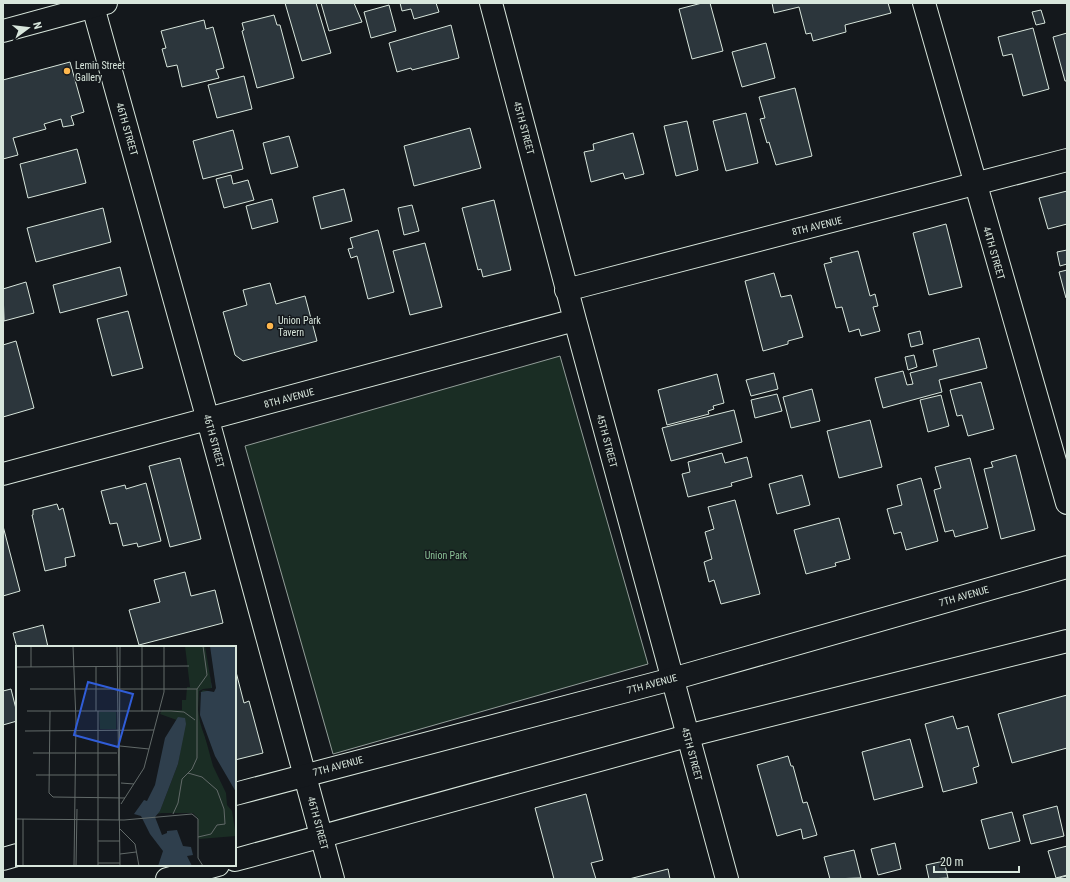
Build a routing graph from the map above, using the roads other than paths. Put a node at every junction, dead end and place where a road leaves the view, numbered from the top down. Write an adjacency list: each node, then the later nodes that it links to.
1 (491, 3): 7 (street, 45TH STREET)
2 (924, 3): 6 (street, 44TH STREET)
3 (97, 4): 4 (street); 9 (street, 46TH STREET)
4 (3, 31)
5 (1067, 160): 6 (street, 8TH AVENUE)
6 (974, 185): 7 (street, 8TH AVENUE); 11 (street, 44TH STREET)
7 (566, 290): 8 (street, 45TH STREET)
8 (575, 320): 9 (street, 8TH AVENUE); 14 (street, 45TH STREET)
9 (208, 420): 10 (street, 8TH AVENUE); 16 (street, 46TH STREET)
10 (3, 474)
11 (1067, 503)
12 (1067, 567): 14 (street, 7TH AVENUE)
13 (1067, 642): 15 (street)
14 (672, 679): 15 (street, 45TH STREET); 16 (street, 7TH AVENUE)
15 (687, 736): 18 (street); 25 (street, 45TH STREET)
16 (305, 775): 17 (street, 7TH AVENUE); 18 (street, 46TH STREET)
17 (236, 794)
18 (321, 837): 21 (street); 24 (street, 46TH STREET)
19 (16, 855): 20 (street)
20 (3, 859)
21 (236, 860)
22 (214, 866): 23 (street)
23 (167, 879)
24 (333, 879)
25 (727, 879)

